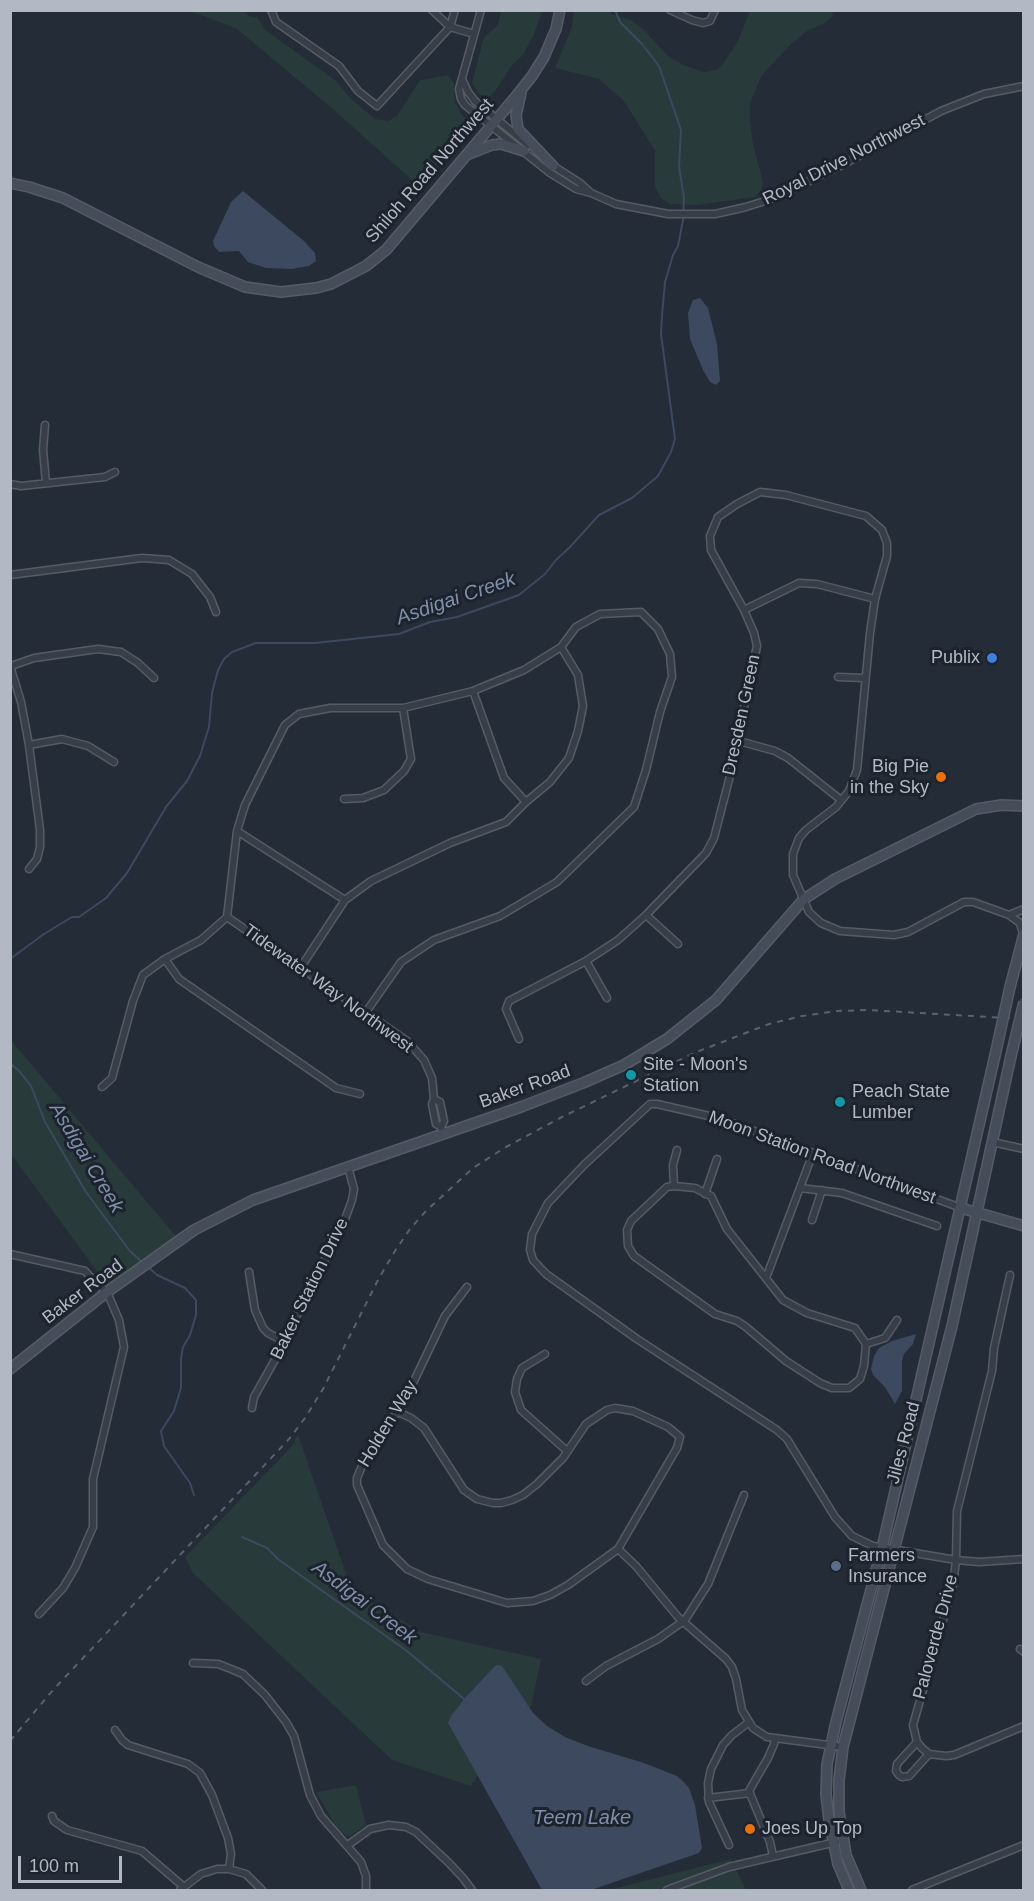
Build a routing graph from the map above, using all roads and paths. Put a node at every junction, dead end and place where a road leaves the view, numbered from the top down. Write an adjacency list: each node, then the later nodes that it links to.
1 (271, 10): 8 (street)
2 (432, 10): 8 (street)
3 (455, 10): 8 (street)
4 (481, 10): 9 (street)
5 (560, 10): 11 (street, Shiloh Road Northwest)
6 (670, 10): 7 (street)
7 (715, 10)
8 (450, 27): 9 (street)
9 (474, 34): 12 (street)
10 (1023, 86): 17 (street, Royal Drive Northwest)
11 (523, 88): 12 (street, Shiloh Road Northwest); 15 (street)
12 (493, 122): 13 (street, Royal Drive Northwest); 14 (street, Shiloh Road Northwest); 15 (street, Royal Drive Northwest)
13 (524, 151): 14 (street); 17 (street, Royal Drive Northwest)
14 (466, 155): 16 (street, Shiloh Road Northwest)
15 (554, 166): 17 (street, Royal Drive Northwest)
16 (10, 183)
17 (591, 193)
18 (45, 425): 20 (street)
19 (115, 472): 20 (street)
20 (46, 483): 21 (street)
21 (10, 484)
22 (10, 575): 25 (street)
23 (875, 599): 24 (street); 24 (street, Dresden Green); 30 (street, Dresden Green)
24 (744, 610): 33 (street, Dresden Green)
25 (216, 612)
26 (561, 647): 31 (street); 38 (street); 55 (street)
27 (11, 666): 29 (street); 34 (street)
28 (838, 677): 30 (street)
29 (154, 678)
30 (865, 678): 37 (street, Dresden Green)
31 (473, 692): 32 (street); 38 (street)
32 (403, 708): 36 (street); 40 (street)
33 (739, 741): 37 (street); 45 (street, Dresden Green)
34 (29, 745): 35 (street); 41 (street)
35 (114, 762)
36 (344, 799)
37 (841, 800): 42 (street, Dresden Green)
38 (526, 802): 43 (street)
39 (1023, 806): 42 (street, Baker Road)
40 (237, 831): 43 (street); 47 (street)
41 (29, 869)
42 (804, 899): 46 (street, Dresden Green); 59 (street, Baker Road)
43 (345, 900): 52 (street)
44 (1023, 909): 46 (street)
45 (646, 915): 49 (street); 51 (street, Dresden Green)
46 (1009, 915): 48 (street)
47 (227, 916): 50 (street); 52 (street, Tidewater Way Northwest)
48 (1023, 934): 70 (street, Jiles Road, bridge)
49 (678, 944)
50 (165, 959): 57 (street); 58 (street)
51 (586, 961): 53 (street); 56 (street, Dresden Green)
52 (301, 967): 55 (street, Tidewater Way Northwest)
53 (607, 998)
54 (1023, 1002): 60 (street, Jiles Road, bridge)
55 (366, 1012): 59 (street, Tidewater Way Northwest)
56 (519, 1039)
57 (102, 1087)
58 (360, 1094)
59 (442, 1130): 65 (street, Baker Road)
60 (992, 1142): 61 (street); 71 (street, Jiles Road)
61 (1023, 1149)
62 (677, 1150): 66 (street)
63 (813, 1153): 67 (street); 70 (street, Moon Station Road Northwest); 90 (street, Moon Station Road Northwest)
64 (717, 1159): 69 (street)
65 (348, 1167): 80 (street, Baker Road); 82 (street, Baker Station Drive)
66 (674, 1186): 69 (street); 83 (street)
67 (800, 1188): 68 (street); 78 (street)
68 (822, 1190): 72 (street); 73 (street)
69 (705, 1194): 78 (street)
70 (961, 1208): 71 (street); 90 (street, Jiles Road)
71 (977, 1212): 74 (street); 92 (street, Jiles Road)
72 (812, 1220)
73 (937, 1226)
74 (1023, 1226)
75 (10, 1254): 80 (street)
76 (249, 1272): 82 (street)
77 (1010, 1275): 94 (street, Paloverde Drive)
78 (766, 1278): 83 (street)
79 (467, 1287): 87 (street, Holden Way)
80 (107, 1292): 85 (street, Baker Road); 95 (street)
81 (897, 1320): 83 (street)
82 (285, 1342): 86 (street, Baker Station Drive)
83 (866, 1344)
84 (545, 1354): 88 (street)
85 (10, 1369)
86 (252, 1408)
87 (398, 1412): 88 (street); 91 (street, Holden Way)
88 (567, 1451): 91 (street, Holden Way)
89 (744, 1495): 96 (street)
90 (882, 1548): 92 (street); 104 (street, Jiles Road)
91 (618, 1549): 96 (street)
92 (894, 1550): 94 (street); 105 (street, Jiles Road)
93 (1023, 1559): 94 (street)
94 (956, 1560): 103 (street, Paloverde Drive)
95 (39, 1614)
96 (684, 1622): 98 (street); 99 (street)
97 (193, 1663): 112 (street)
98 (586, 1681)
99 (748, 1723): 102 (street); 108 (street)
100 (1023, 1726): 106 (street)
101 (115, 1730): 116 (street)
102 (775, 1738): 104 (street); 107 (street)
103 (917, 1742): 106 (street); 106 (street)
104 (831, 1745): 105 (street); 111 (street, Jiles Road)
105 (843, 1748): 110 (street, Jiles Road)
106 (929, 1754)
107 (750, 1793): 108 (street); 115 (street)
108 (708, 1798): 113 (street)
109 (52, 1816): 117 (street)
110 (843, 1840): 111 (street); 123 (street, Jiles Road)
111 (833, 1843): 115 (street); 122 (street, Jiles Road)
112 (348, 1845): 119 (street); 120 (street)
113 (729, 1845)
114 (1023, 1845): 124 (street)
115 (773, 1856): 121 (street)
116 (228, 1869): 117 (street); 118 (street)
117 (182, 1889)
118 (262, 1890)
119 (366, 1890)
120 (472, 1890)
121 (667, 1890)
122 (849, 1890)
123 (861, 1890)
124 (912, 1890)

